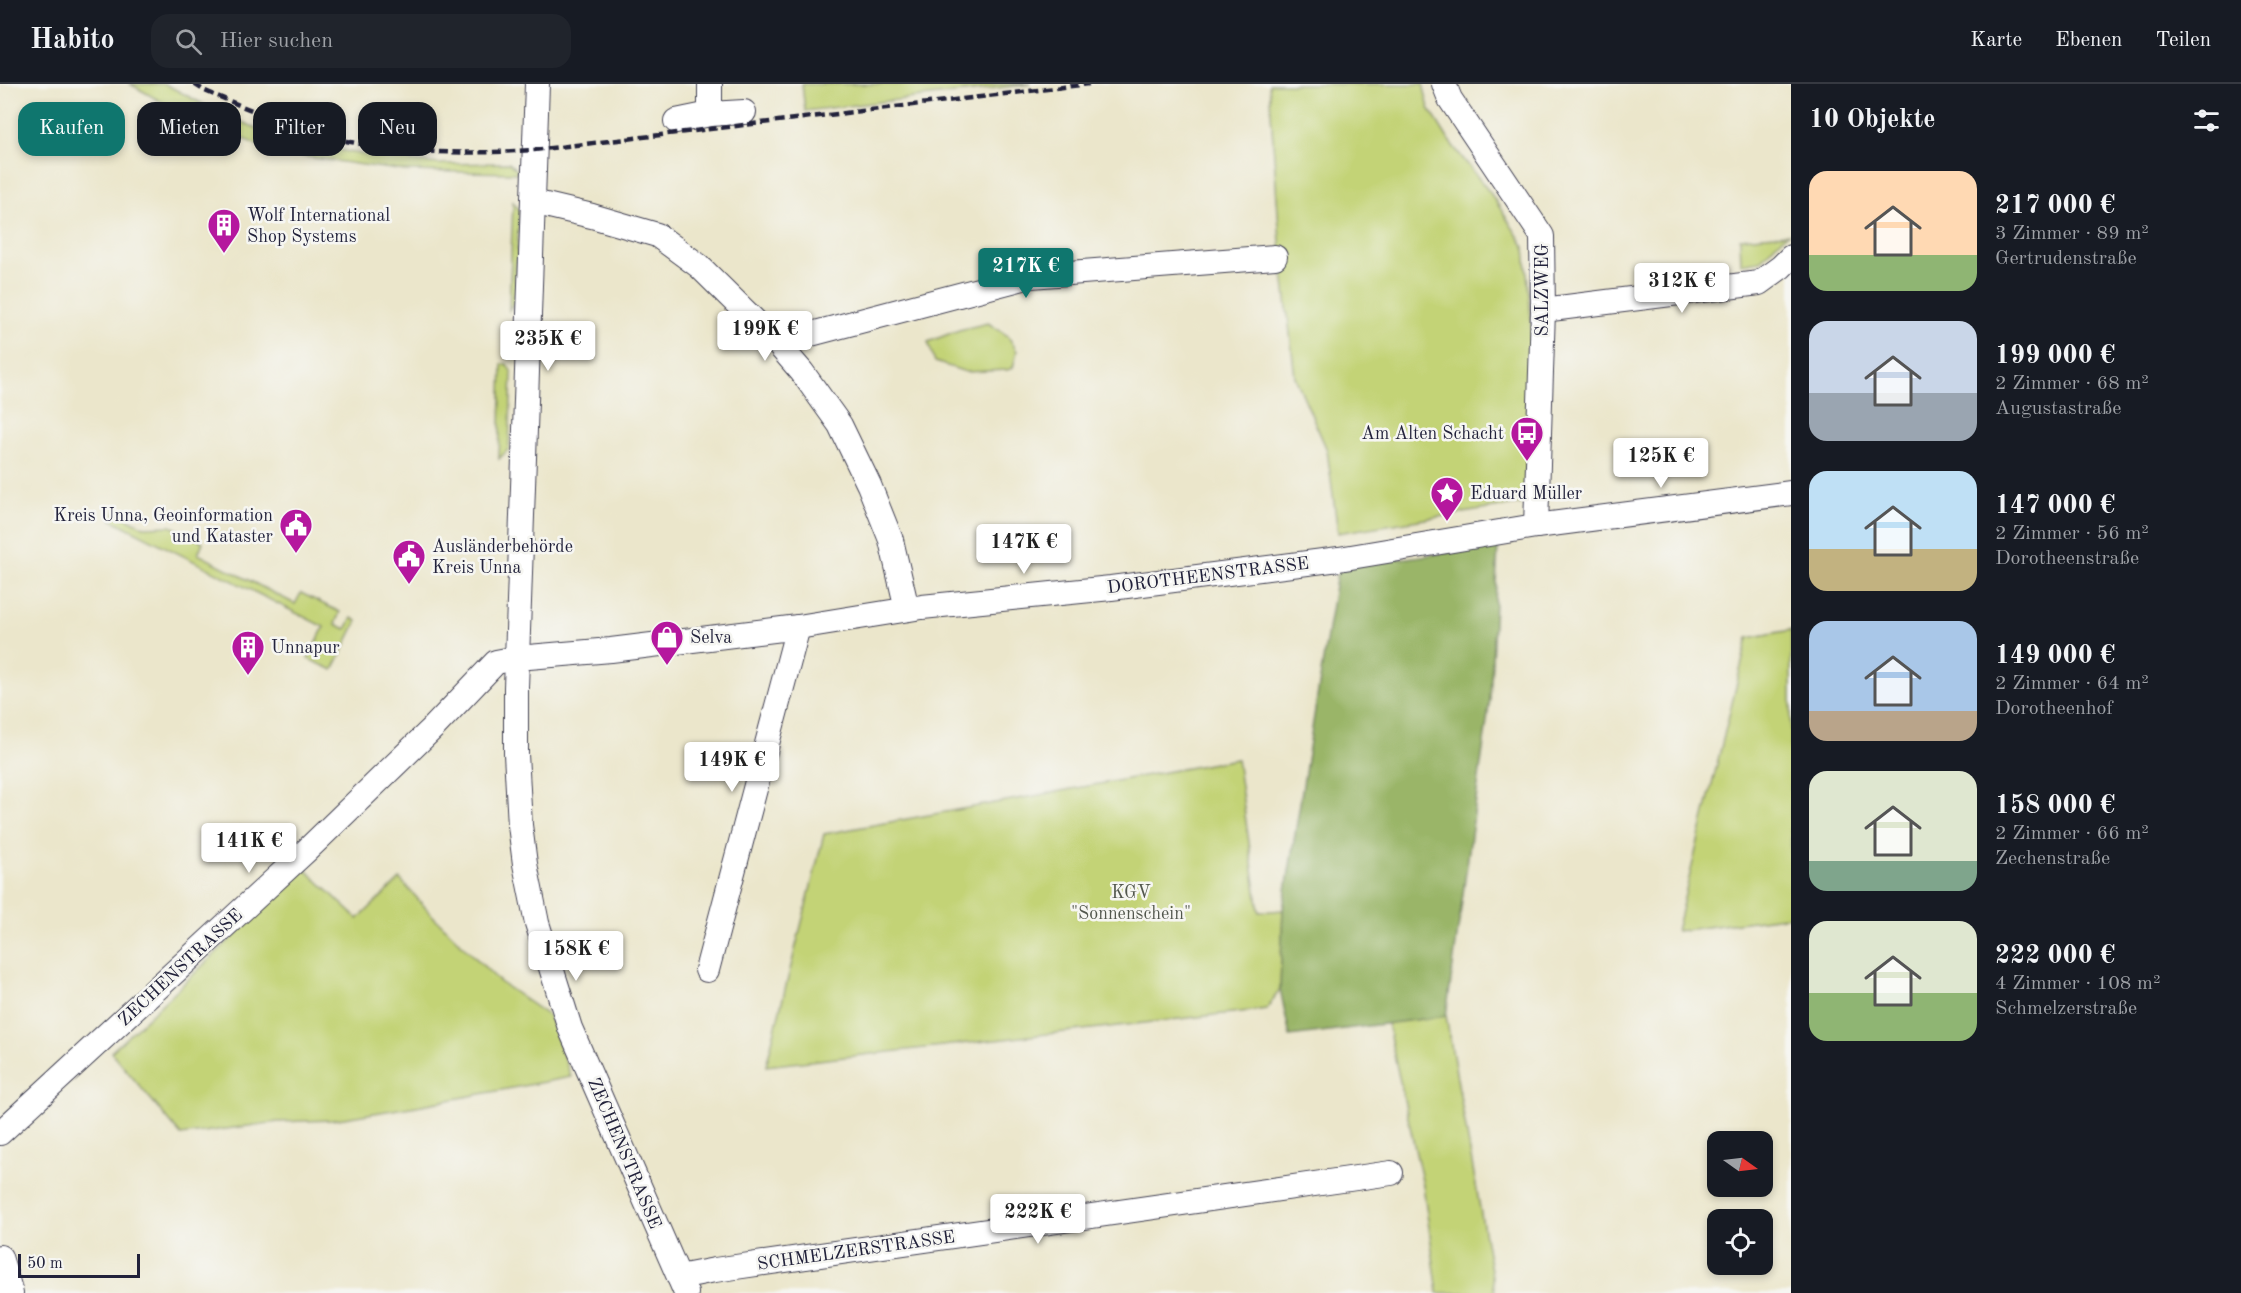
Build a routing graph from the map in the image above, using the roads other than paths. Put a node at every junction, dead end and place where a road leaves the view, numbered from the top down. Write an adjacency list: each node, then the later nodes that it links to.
1 (537, 84): 7 (street, ZECHENSTRASSE)
2 (711, 84): 5 (street)
3 (1444, 84): 10 (street, SALZWEG)
4 (744, 112): 5 (street)
5 (710, 114): 6 (street)
6 (676, 121)
7 (533, 202): 11 (street); 16 (street, ZECHENSTRASSE)
8 (1275, 257): 11 (street)
9 (1791, 257): 10 (street)
10 (1543, 310): 13 (street, SALZWEG)
11 (777, 343): 14 (street)
12 (1791, 493): 13 (street, DOROTHEENSTRASSE)
13 (1536, 526): 14 (street, DOROTHEENSTRASSE)
14 (907, 609): 15 (street, DOROTHEENSTRASSE)
15 (798, 627): 16 (street, DOROTHEENSTRASSE); 17 (street)
16 (517, 658): 18 (street, ZECHENSTRASSE); 21 (street, ZECHENSTRASSE)
17 (707, 970)
18 (0, 1133)
19 (1390, 1173): 21 (street, SCHMELZERSTRASSE)
20 (0, 1257): 22 (street)
21 (682, 1285)
22 (12, 1293)

